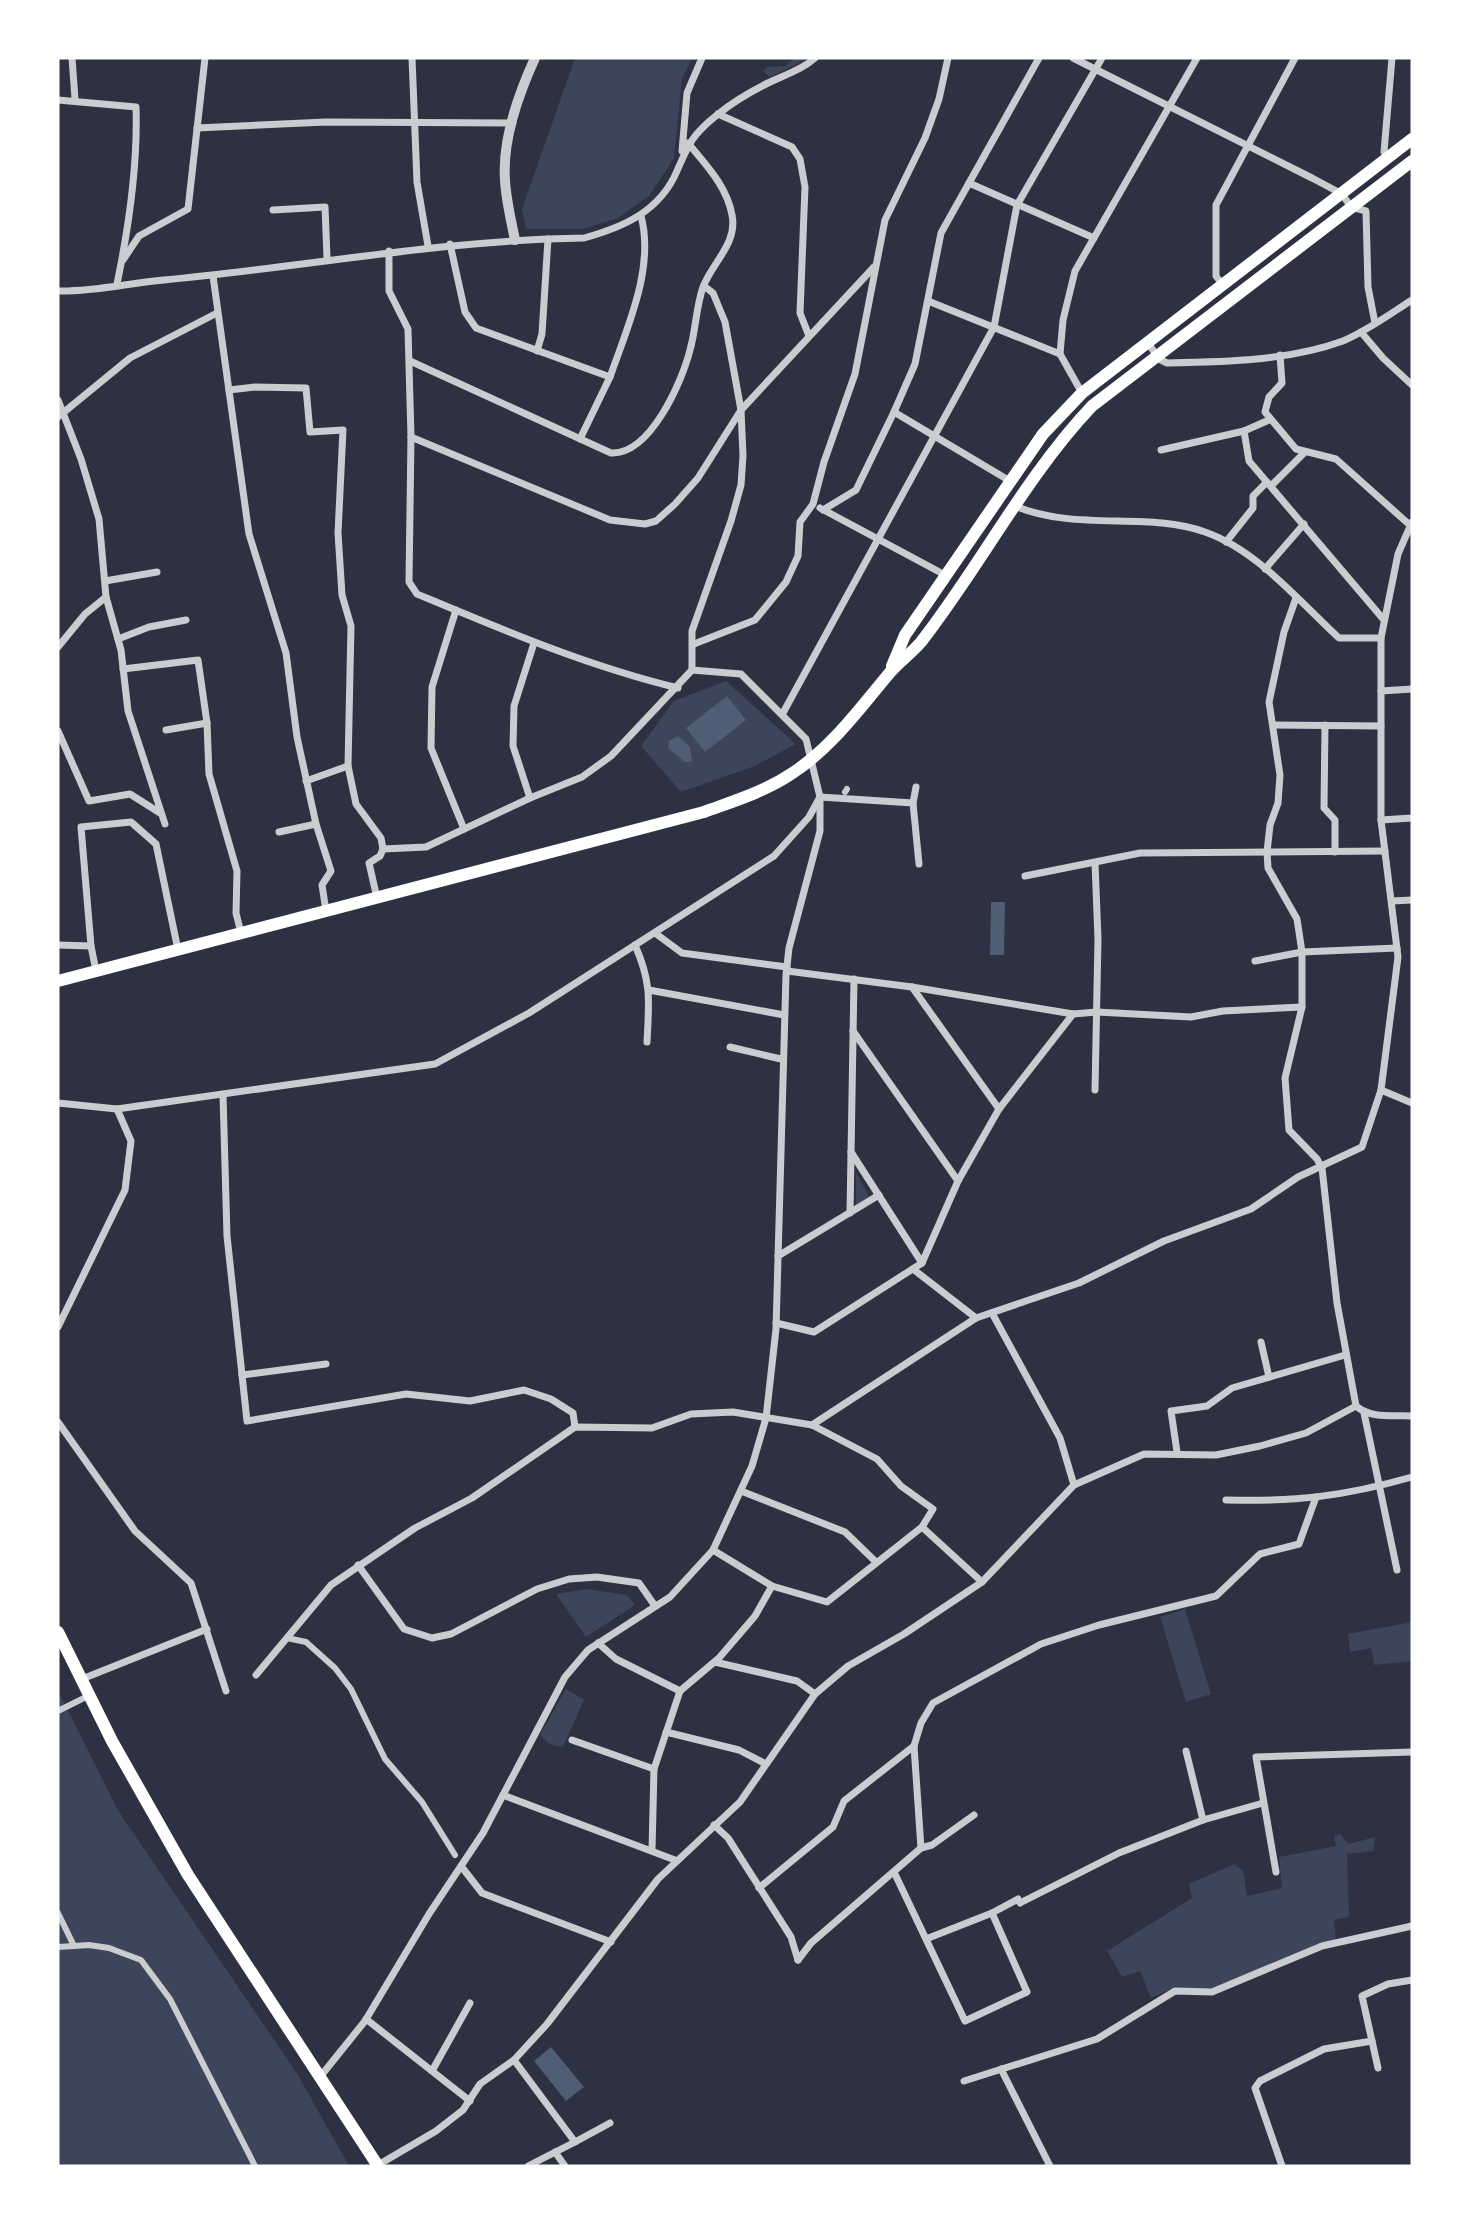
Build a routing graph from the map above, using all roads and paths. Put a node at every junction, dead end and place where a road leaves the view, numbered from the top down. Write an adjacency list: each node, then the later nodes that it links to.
1 (72, 58): 15 (street)
2 (205, 58): 21 (street)
3 (412, 58): 19 (street)
4 (535, 58): 20 (street)
5 (702, 58): 25 (street)
6 (816, 58): 18 (street)
7 (948, 58): 42 (street)
8 (1039, 58): 28 (street)
9 (1073, 58): 14 (street)
10 (1102, 58): 14 (street)
11 (1197, 58): 17 (street)
12 (1295, 58): 24 (street)
13 (1392, 58): 26 (street)
14 (1096, 69): 17 (street); 30 (street)
15 (75, 99): 16 (street); 41 (street)
16 (58, 100)
17 (1169, 106): 24 (street); 34 (street)
18 (718, 114): 23 (street); 54 (street)
19 (413, 122): 20 (street); 21 (street); 38 (street)
20 (513, 123): 36 (street)
21 (197, 128): 41 (street)
22 (1412, 139): 26 (main road)
23 (688, 143): 25 (street); 46 (street)
24 (1246, 145): 29 (street); 45 (street)
25 (682, 154): 33 (street)
26 (1388, 158): 29 (main road)
27 (1412, 161): 31 (main road)
28 (969, 183): 30 (street); 49 (street)
29 (1342, 194): 31 (street); 45 (main road)
30 (1017, 205): 34 (street); 52 (street)
31 (1351, 207): 51 (street); 59 (main road)
32 (273, 210): 40 (street)
33 (641, 216): 35 (street); 61 (street)
34 (1094, 238): 57 (street)
35 (548, 239): 36 (street); 56 (street)
36 (514, 240): 37 (street)
37 (450, 244): 38 (street); 56 (street)
38 (428, 246): 39 (street)
39 (389, 251): 40 (street); 60 (street)
40 (327, 258): 43 (street)
41 (121, 264): 44 (street)
42 (874, 267): 54 (street); 78 (street)
43 (213, 275): 44 (street); 50 (street)
44 (117, 284): 47 (street)
45 (1222, 284): 55 (main road)
46 (704, 286): 66 (street); 73 (street)
47 (58, 292)
48 (1412, 300): 51 (street)
49 (928, 301): 52 (street); 67 (street)
50 (217, 313): 63 (street); 68 (street)
51 (1376, 323): 53 (street)
52 (994, 327): 57 (street); 71 (street)
53 (1361, 332): 58 (street); 62 (street)
54 (809, 336): 66 (street)
55 (1148, 343): 59 (street); 64 (main road)
56 (537, 351): 61 (street)
57 (1060, 354): 64 (street)
58 (1280, 355): 59 (street); 69 (street)
59 (1157, 356): 79 (main road)
60 (410, 361): 72 (street); 73 (street)
61 (610, 377): 73 (street)
62 (1412, 385)
63 (229, 390): 113 (street); 114 (street)
64 (1082, 393): 76 (main road)
65 (58, 400): 68 (street)
66 (741, 410): 72 (street); 97 (street)
67 (894, 412): 71 (street); 80 (street)
68 (59, 414): 88 (street)
69 (1269, 420): 70 (street); 75 (street)
70 (1244, 430): 74 (street); 77 (street)
71 (936, 435): 76 (street); 83 (street)
72 (411, 436): 91 (street)
73 (580, 439)
74 (1161, 450)
75 (1304, 453): 77 (street); 82 (street)
76 (1010, 481): 87 (main road)
77 (1269, 484): 81 (street); 84 (street)
78 (813, 504): 80 (street); 97 (street)
79 (1015, 506): 84 (street); 101 (main road)
80 (823, 510): 83 (street)
81 (1304, 524): 85 (street); 93 (street)
82 (1412, 525): 93 (street)
83 (878, 538): 87 (street); 105 (street)
84 (1226, 542): 85 (street)
85 (1265, 569): 90 (street)
86 (157, 572): 88 (street)
87 (947, 576): 101 (main road)
88 (106, 581): 89 (street)
89 (106, 597): 95 (street); 98 (street)
90 (1296, 598): 94 (street); 107 (street)
91 (456, 610): 96 (street); 124 (street)
92 (186, 620): 95 (street)
93 (1384, 620): 94 (street)
94 (1381, 638): 104 (street)
95 (118, 639): 99 (street)
96 (534, 643): 102 (street); 117 (street)
97 (694, 644): 100 (street)
98 (58, 647)
99 (123, 669): 106 (street); 119 (street)
100 (692, 670): 102 (street); 105 (street)
101 (889, 673): 112 (main road)
102 (678, 688): 117 (street)
103 (1412, 689): 104 (street)
104 (1381, 691): 109 (street)
105 (783, 713): 112 (street)
106 (207, 723): 110 (street); 137 (street)
107 (1273, 725): 108 (street); 128 (street)
108 (1325, 725): 109 (street); 129 (street)
109 (1381, 726): 121 (street)
110 (166, 730)
111 (58, 731): 119 (street)
112 (813, 759): 116 (street); 133 (main road)
113 (348, 766): 114 (street); 126 (street)
114 (306, 781): 123 (street)
115 (916, 787): 118 (street)
116 (820, 797): 118 (street); 138 (street); 146 (street)
117 (530, 798): 124 (street)
118 (913, 803): 131 (street)
119 (161, 814): 122 (street)
120 (1412, 818): 121 (street)
121 (1381, 820): 127 (street)
122 (165, 824)
123 (316, 824): 125 (street); 136 (street)
124 (464, 829): 126 (street)
125 (279, 832)
126 (383, 849): 133 (street)
127 (1385, 851): 129 (street); 135 (street)
128 (1267, 852): 129 (street); 130 (street); 144 (street)
129 (1335, 852)
130 (1095, 863): 132 (street); 153 (street)
131 (919, 864)
132 (1026, 876)
133 (377, 898): 136 (main road)
134 (1412, 900): 135 (street)
135 (1392, 901): 142 (street)
136 (326, 911): 137 (main road)
137 (241, 933): 143 (main road)
138 (655, 933): 140 (street); 146 (street)
139 (58, 945): 141 (street)
140 (635, 945): 151 (street); 162 (street)
141 (91, 946): 143 (street); 147 (street)
142 (1397, 948): 144 (street); 161 (street)
143 (178, 950): 147 (main road)
144 (1302, 952): 145 (street); 152 (street)
145 (1255, 961)
146 (787, 969): 148 (street); 155 (street)
147 (96, 971): 149 (main road)
148 (854, 979): 150 (street); 156 (street)
149 (58, 981)
150 (912, 987): 154 (street); 166 (street)
151 (649, 990): 155 (street); 157 (street)
152 (1302, 1007): 153 (street); 168 (street)
153 (1097, 1012): 154 (street); 160 (street)
154 (1073, 1014): 166 (street)
155 (784, 1015): 159 (street)
156 (853, 1030): 167 (street); 169 (street)
157 (647, 1042)
158 (730, 1046): 159 (street)
159 (781, 1059): 172 (street)
160 (1095, 1090)
161 (1381, 1090): 164 (street); 168 (street)
162 (223, 1095): 165 (street); 182 (street)
163 (58, 1103): 165 (street)
164 (1412, 1103)
165 (117, 1109): 178 (street)
166 (999, 1109): 169 (street)
167 (850, 1151): 170 (street); 171 (street)
168 (1322, 1168): 175 (street); 180 (street)
169 (958, 1181): 173 (street)
170 (878, 1195): 171 (street); 173 (street)
171 (850, 1213): 172 (street)
172 (778, 1256): 177 (street)
173 (922, 1263): 174 (street)
174 (913, 1269): 176 (street); 177 (street)
175 (992, 1313): 176 (street); 193 (street)
176 (976, 1318): 189 (street)
177 (776, 1323): 187 (street)
178 (58, 1327)
179 (1261, 1342): 183 (street)
180 (1345, 1355): 183 (street); 184 (street)
181 (326, 1364): 182 (street)
182 (242, 1376): 190 (street)
183 (1269, 1377): 191 (street)
184 (1356, 1406): 185 (street); 191 (street)
185 (1364, 1413): 186 (street); 194 (street)
186 (1412, 1416)
187 (766, 1418): 189 (street); 190 (street); 195 (street)
188 (58, 1422): 206 (street)
189 (812, 1425): 198 (street)
190 (575, 1427): 201 (street)
191 (1177, 1452): 193 (street)
192 (1412, 1476): 194 (street)
193 (1074, 1485): 203 (street)
194 (1380, 1486): 196 (street); 202 (street)
195 (741, 1490): 199 (street); 200 (street)
196 (1316, 1497): 197 (street); 220 (street)
197 (1226, 1500)
198 (922, 1527): 200 (street); 203 (street)
199 (712, 1550): 204 (street); 205 (street)
200 (876, 1562): 204 (street)
201 (358, 1565): 205 (street); 208 (street)
202 (1397, 1570)
203 (982, 1581): 215 (street)
204 (772, 1586): 210 (street)
205 (655, 1606): 209 (street)
206 (207, 1629): 212 (street); 214 (street)
207 (58, 1632): 212 (main road)
208 (287, 1637): 211 (street); 232 (street)
209 (598, 1643): 213 (street); 225 (street)
210 (715, 1662): 213 (street); 215 (street)
211 (256, 1675)
212 (82, 1679): 216 (main road)
213 (680, 1690): 218 (street)
214 (226, 1691)
215 (816, 1694): 223 (street)
216 (90, 1695): 217 (street); 253 (main road)
217 (58, 1712)
218 (666, 1732): 223 (street); 224 (street)
219 (572, 1740): 224 (street)
220 (914, 1746): 230 (street); 237 (street)
221 (1186, 1751): 228 (street)
222 (1412, 1752): 226 (street)
223 (766, 1764): 229 (street)
224 (654, 1769): 231 (street)
225 (503, 1795): 231 (street); 234 (street)
226 (1263, 1803): 228 (street); 236 (street)
227 (974, 1815): 230 (street)
228 (1203, 1820): 239 (street)
229 (714, 1825): 233 (street); 237 (street)
230 (921, 1848): 235 (street)
231 (652, 1850): 233 (street)
232 (455, 1854)
233 (675, 1860): 242 (street)
234 (461, 1866): 242 (street); 247 (street)
235 (894, 1872): 237 (street); 241 (street)
236 (1276, 1872)
237 (760, 1888)
238 (58, 1913): 243 (street)
239 (992, 1913): 241 (street); 241 (street)
240 (1412, 1926): 251 (street)
241 (926, 1939)
242 (611, 1942): 249 (street)
243 (74, 1946): 244 (street); 259 (street)
244 (58, 1947)
245 (1412, 1980): 248 (street)
246 (470, 2003): 252 (street)
247 (366, 2019): 252 (street); 253 (street)
248 (1372, 2041): 250 (street); 264 (street)
249 (514, 2060): 255 (street); 257 (street)
250 (1378, 2068)
251 (1001, 2069): 254 (street); 263 (street)
252 (432, 2071): 255 (street)
253 (320, 2077): 260 (main road)
254 (964, 2081)
255 (470, 2101): 260 (street)
256 (610, 2123): 257 (street)
257 (575, 2142): 258 (street)
258 (555, 2152): 261 (street); 262 (street)
259 (255, 2166)
260 (378, 2166)
261 (528, 2166)
262 (565, 2166)
263 (1050, 2166)
264 (1282, 2166)

